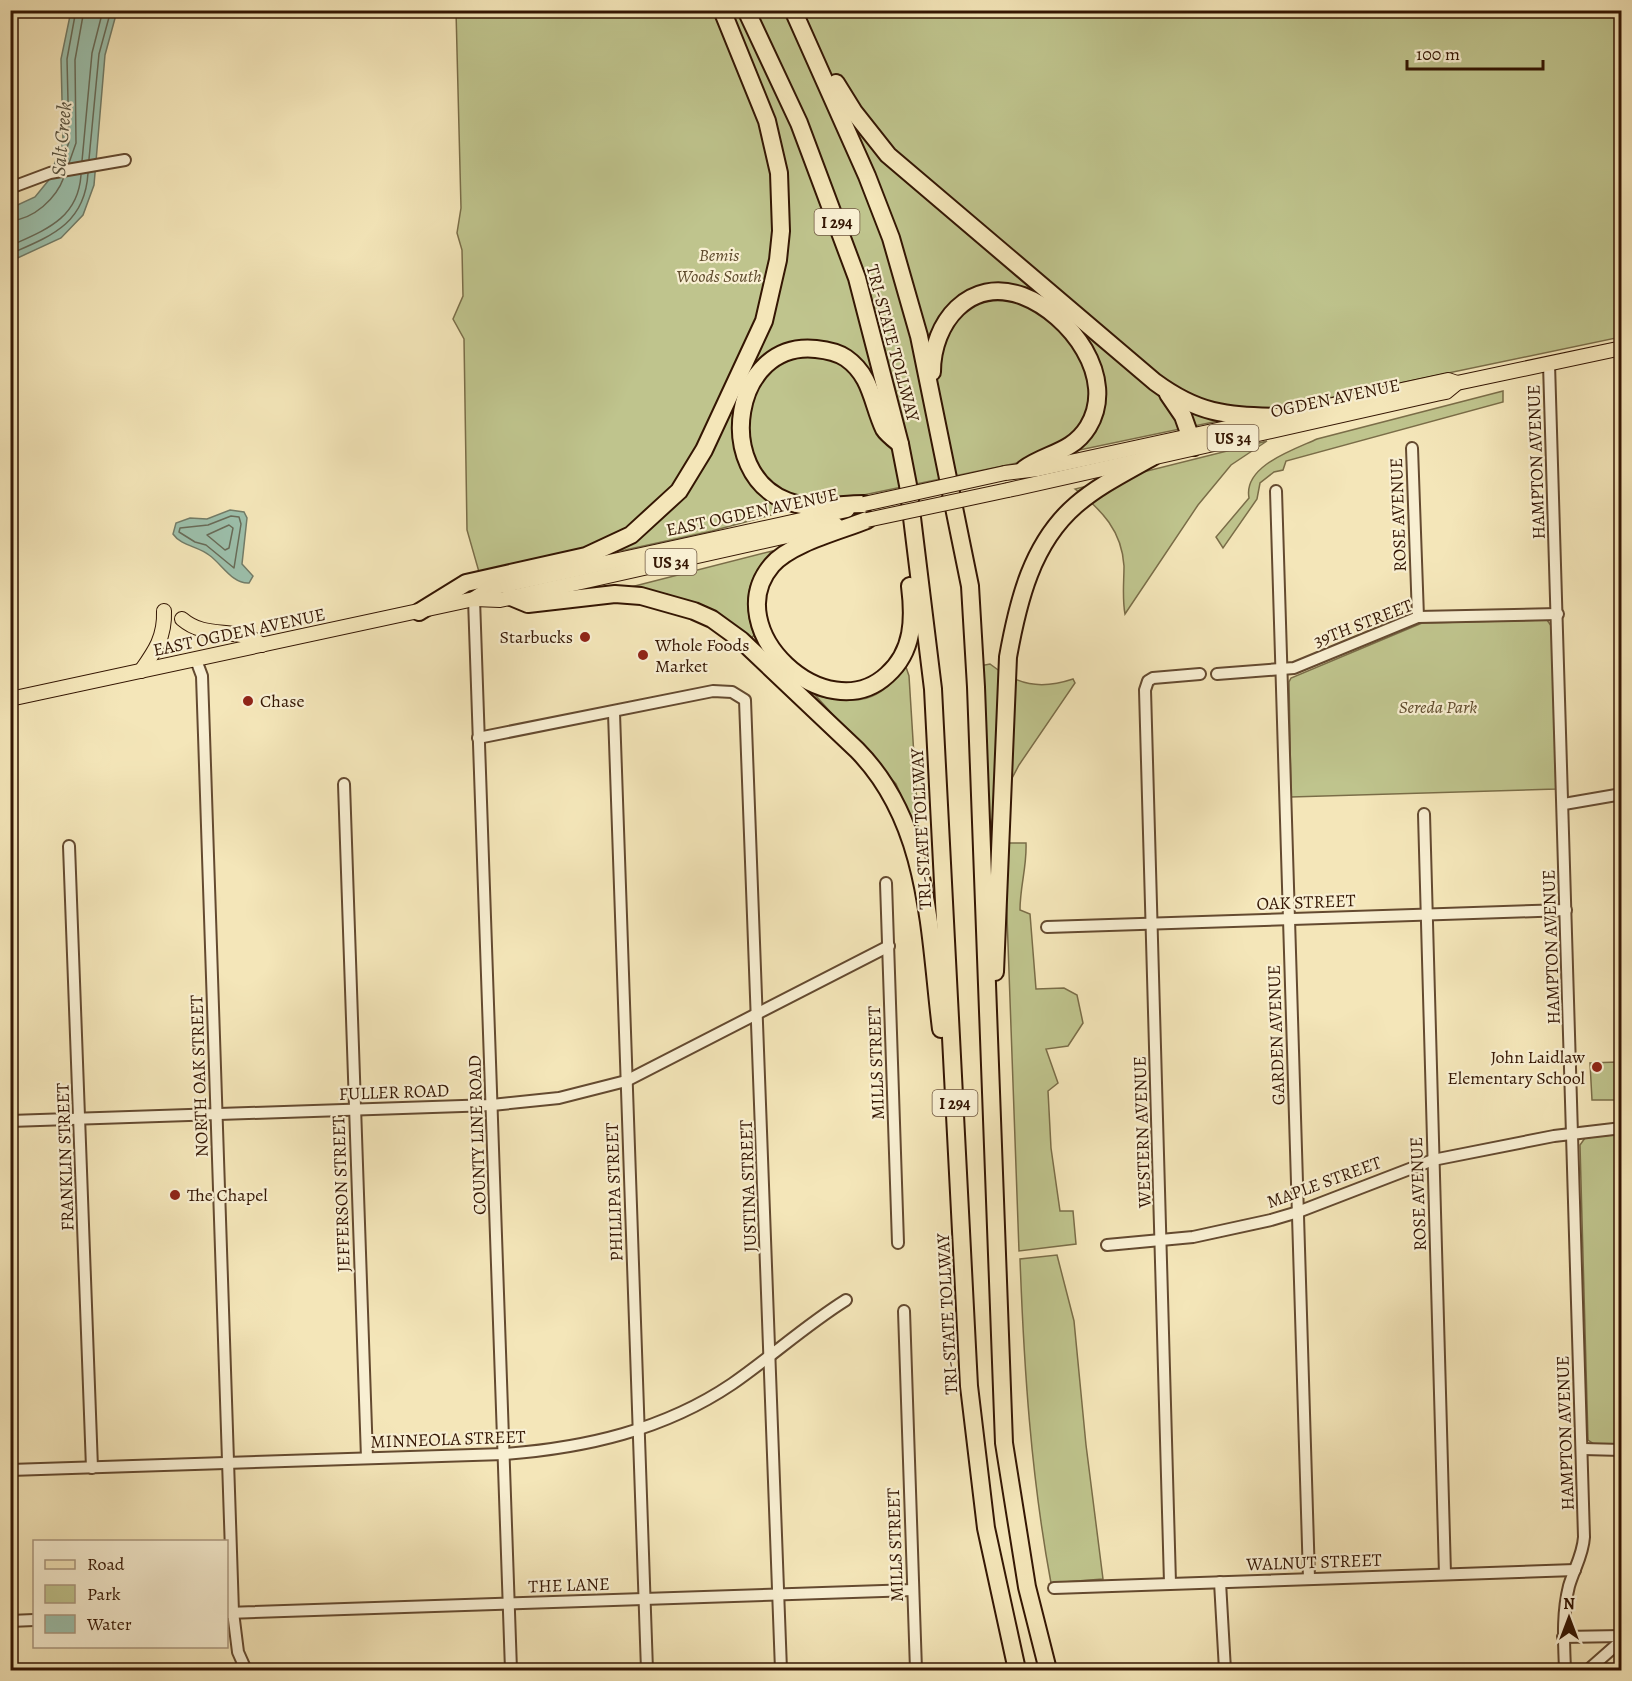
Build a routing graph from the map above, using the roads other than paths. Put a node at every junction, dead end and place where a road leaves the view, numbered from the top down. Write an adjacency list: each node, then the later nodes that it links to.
1 (723, 10): 26 (highway)
2 (746, 10): 14 (highway, TRI-STATE TOLLWAY / I 294)
3 (793, 10): 4 (highway, TRI-STATE TOLLWAY / I 294)
4 (801, 30): 10 (highway); 12 (highway, TRI-STATE TOLLWAY / I 294)
5 (125, 160): 6 (street)
6 (10, 188)
7 (1622, 348): 8 (main road, OGDEN AVENUE / US 34)
8 (1549, 364): 9 (main road, OGDEN AVENUE / US 34); 27 (street, HAMPTON AVENUE)
9 (1457, 383): 11 (main road, OGDEN AVENUE / US 34); 13 (main road, OGDEN AVENUE / US 34)
10 (1164, 389): 11 (highway); 13 (highway)
11 (1279, 417): 13 (main road, OGDEN AVENUE / US 34)
12 (942, 439): 17 (highway); 52 (highway, TRI-STATE TOLLWAY / I 294)
13 (1193, 442): 16 (main road, OGDEN AVENUE / US 34); 17 (main road, OGDEN AVENUE / US 34)
14 (900, 444): 21 (highway); 22 (highway, TRI-STATE TOLLWAY / I 294)
15 (1412, 448): 28 (street, ROSE AVENUE)
16 (1154, 456): 19 (main road, OGDEN AVENUE / US 34); 52 (highway)
17 (1024, 469): 18 (main road, OGDEN AVENUE / US 34)
18 (1005, 473): 21 (main road, EAST OGDEN AVENUE / US 34, bridge)
19 (1008, 490): 21 (main road, EAST OGDEN AVENUE / US 34, bridge)
20 (1276, 491): 33 (street, GARDEN AVENUE)
21 (866, 512): 22 (highway); 23 (main road, EAST OGDEN AVENUE / US 34); 24 (main road, EAST OGDEN AVENUE / US 34)
22 (915, 532): 58 (highway, TRI-STATE TOLLWAY / I 294)
23 (511, 597): 24 (main road, EAST OGDEN AVENUE / US 34); 58 (highway)
24 (474, 599): 26 (main road, EAST OGDEN AVENUE / US 34); 38 (street, COUNTY LINE ROAD)
25 (164, 611): 32 (main road)
26 (419, 612): 30 (main road, EAST OGDEN AVENUE / US 34)
27 (1558, 614): 28 (street, 39TH STREET); 41 (street, HAMPTON AVENUE)
28 (1418, 617): 33 (street, 39TH STREET)
29 (182, 619): 30 (main road)
30 (262, 645): 31 (main road, EAST OGDEN AVENUE / US 34)
31 (195, 660): 32 (main road, EAST OGDEN AVENUE / US 34); 56 (street, NORTH OAK STREET)
32 (141, 671): 36 (main road, EAST OGDEN AVENUE / US 34)
33 (1283, 671): 35 (street, 39TH STREET); 47 (street, GARDEN AVENUE)
34 (1200, 674): 48 (street, WESTERN AVENUE)
35 (1217, 674)
36 (10, 699)
37 (614, 713): 38 (street); 51 (street, JUSTINA STREET); 53 (street, PHILLIPA STREET)
38 (478, 738): 54 (street, COUNTY LINE ROAD)
39 (344, 784): 55 (street, JEFFERSON STREET)
40 (1622, 794): 41 (street)
41 (1563, 804): 45 (street, HAMPTON AVENUE)
42 (1424, 814): 46 (street, ROSE AVENUE)
43 (69, 846): 57 (street, FRANKLIN STREET)
44 (886, 883): 50 (street, MILLS STREET)
45 (1566, 910): 46 (street, OAK STREET); 61 (street, HAMPTON AVENUE)
46 (1426, 915): 47 (street, OAK STREET); 62 (street, ROSE AVENUE)
47 (1289, 919): 48 (street, OAK STREET); 63 (street, GARDEN AVENUE)
48 (1152, 924): 49 (street, OAK STREET); 64 (street, WESTERN AVENUE)
49 (1047, 927)
50 (889, 946): 51 (street, FULLER ROAD); 65 (street, MILLS STREET)
51 (758, 1013): 53 (street, FULLER ROAD); 69 (street, JUSTINA STREET)
52 (990, 1039): 99 (highway, TRI-STATE TOLLWAY / I 294)
53 (626, 1081): 54 (street, FULLER ROAD); 70 (street, PHILLIPA STREET)
54 (492, 1105): 55 (street, FULLER ROAD); 73 (street, COUNTY LINE ROAD)
55 (355, 1109): 56 (street, FULLER ROAD); 74 (street, JEFFERSON STREET)
56 (217, 1114): 57 (street, FULLER ROAD); 75 (street, NORTH OAK STREET)
57 (80, 1119): 59 (street, FULLER ROAD); 76 (street, FRANKLIN STREET)
58 (956, 1120): 98 (highway, TRI-STATE TOLLWAY / I 294)
59 (10, 1121)
60 (1622, 1128): 61 (street, MAPLE STREET)
61 (1573, 1133): 62 (street, MAPLE STREET); 71 (street, HAMPTON AVENUE)
62 (1433, 1160): 63 (street, MAPLE STREET); 79 (street, ROSE AVENUE)
63 (1298, 1212): 64 (street, MAPLE STREET); 80 (street, GARDEN AVENUE)
64 (1162, 1240): 66 (street, MAPLE STREET); 82 (street, WESTERN AVENUE)
65 (898, 1243)
66 (1107, 1245)
67 (846, 1300): 69 (street, MINNEOLA STREET)
68 (904, 1311): 84 (street, MILLS STREET)
69 (770, 1357): 70 (street, MINNEOLA STREET); 85 (street, JUSTINA STREET)
70 (638, 1430): 73 (street, MINNEOLA STREET); 86 (street, PHILLIPA STREET)
71 (1582, 1449): 72 (street); 78 (street, HAMPTON AVENUE)
72 (1622, 1450)
73 (504, 1454): 74 (street, MINNEOLA STREET); 87 (street, COUNTY LINE ROAD)
74 (367, 1458): 75 (street, MINNEOLA STREET)
75 (229, 1463): 76 (street, MINNEOLA STREET); 88 (street, NORTH OAK STREET)
76 (92, 1468): 77 (street, MINNEOLA STREET)
77 (10, 1470)
78 (1575, 1570): 79 (street, WALNUT STREET); 91 (street, HAMPTON AVENUE)
79 (1445, 1574): 80 (street, WALNUT STREET)
80 (1309, 1578): 81 (street, WALNUT STREET)
81 (1220, 1582): 82 (street, WALNUT STREET); 100 (street)
82 (1170, 1583): 83 (street, WALNUT STREET)
83 (1054, 1588)
84 (913, 1590): 85 (street, THE LANE); 97 (street, MILLS STREET)
85 (778, 1593): 86 (street, THE LANE); 96 (street, JUSTINA STREET)
86 (644, 1599): 87 (street, THE LANE); 95 (street, PHILLIPA STREET)
87 (509, 1603): 88 (street, THE LANE); 94 (street, COUNTY LINE ROAD)
88 (230, 1613): 93 (street, NORTH OAK STREET)
89 (33, 1620): 90 (street)
90 (10, 1621)
91 (1563, 1637): 92 (street); 101 (street, HAMPTON AVENUE)
92 (1622, 1638): 102 (street)
93 (246, 1671)
94 (511, 1671)
95 (647, 1671)
96 (781, 1671)
97 (916, 1671)
98 (1017, 1671)
99 (1048, 1671)
100 (1225, 1671)
101 (1565, 1671)
102 (1588, 1671)

